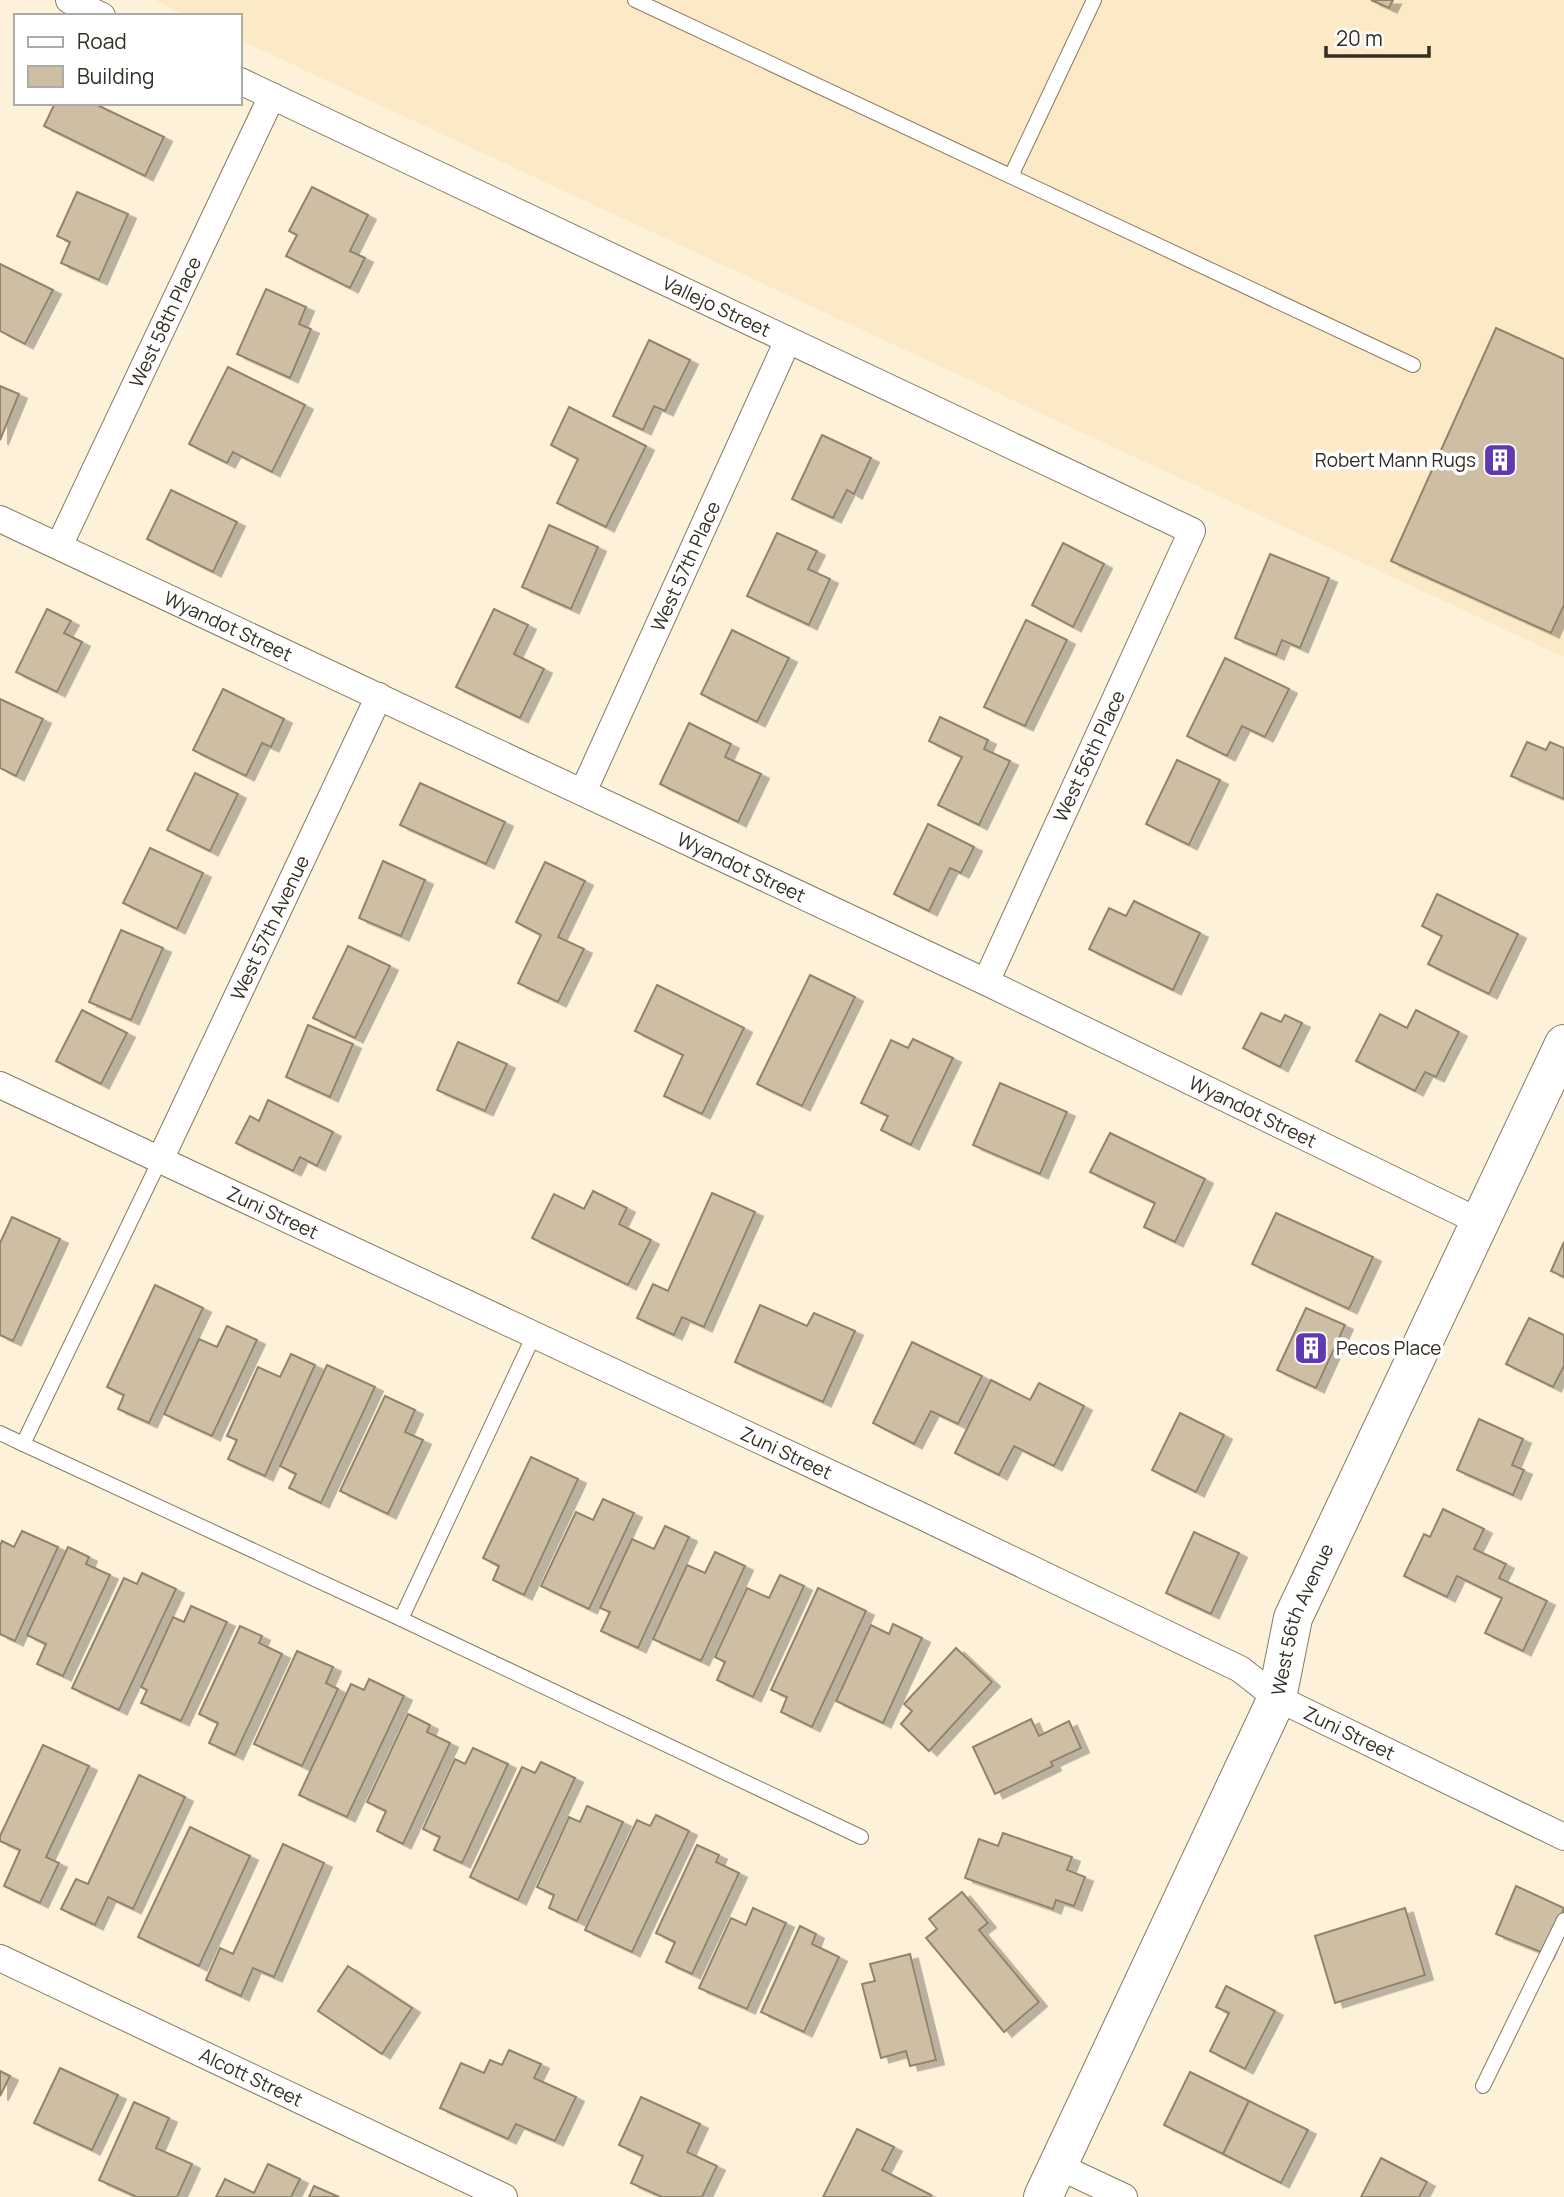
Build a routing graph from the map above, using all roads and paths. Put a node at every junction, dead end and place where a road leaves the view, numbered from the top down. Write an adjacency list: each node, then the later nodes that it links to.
1 (69, 0): 4 (street)
2 (635, 0): 7 (lane)
3 (1094, 0): 7 (lane)
4 (99, 14)
5 (242, 82): 6 (street, Vallejo Street)
6 (272, 96): 8 (street, Vallejo Street); 12 (street, West 58th Place)
7 (1011, 176): 9 (lane)
8 (788, 340): 11 (street, Vallejo Street); 14 (street, West 57th Place)
9 (1413, 365)
10 (0, 519): 12 (street, Wyandot Street)
11 (1192, 531): 15 (street, West 56th Place)
12 (59, 546): 13 (street, Wyandot Street)
13 (379, 696): 14 (street, Wyandot Street); 18 (street, West 57th Avenue)
14 (583, 792): 15 (street, Wyandot Street)
15 (986, 982): 19 (street, Wyandot Street)
16 (1564, 1044): 19 (street, West 56th Avenue)
17 (0, 1085): 18 (street, Zuni Street)
18 (160, 1160): 20 (street, Zuni Street); 22 (lane)
19 (1480, 1222): 24 (street, West 56th Avenue)
20 (534, 1335): 23 (lane); 24 (street, Zuni Street)
21 (0, 1433): 22 (lane)
22 (23, 1444): 23 (lane)
23 (401, 1619): 26 (lane)
24 (1277, 1698): 25 (street, Zuni Street); 30 (street, West 56th Avenue)
25 (1564, 1836)
26 (861, 1837)
27 (1564, 1920): 29 (lane)
28 (0, 1958): 31 (street, Alcott Street)
29 (1483, 2086)
30 (1051, 2181): 32 (street)
31 (504, 2197)
32 (1124, 2197)

